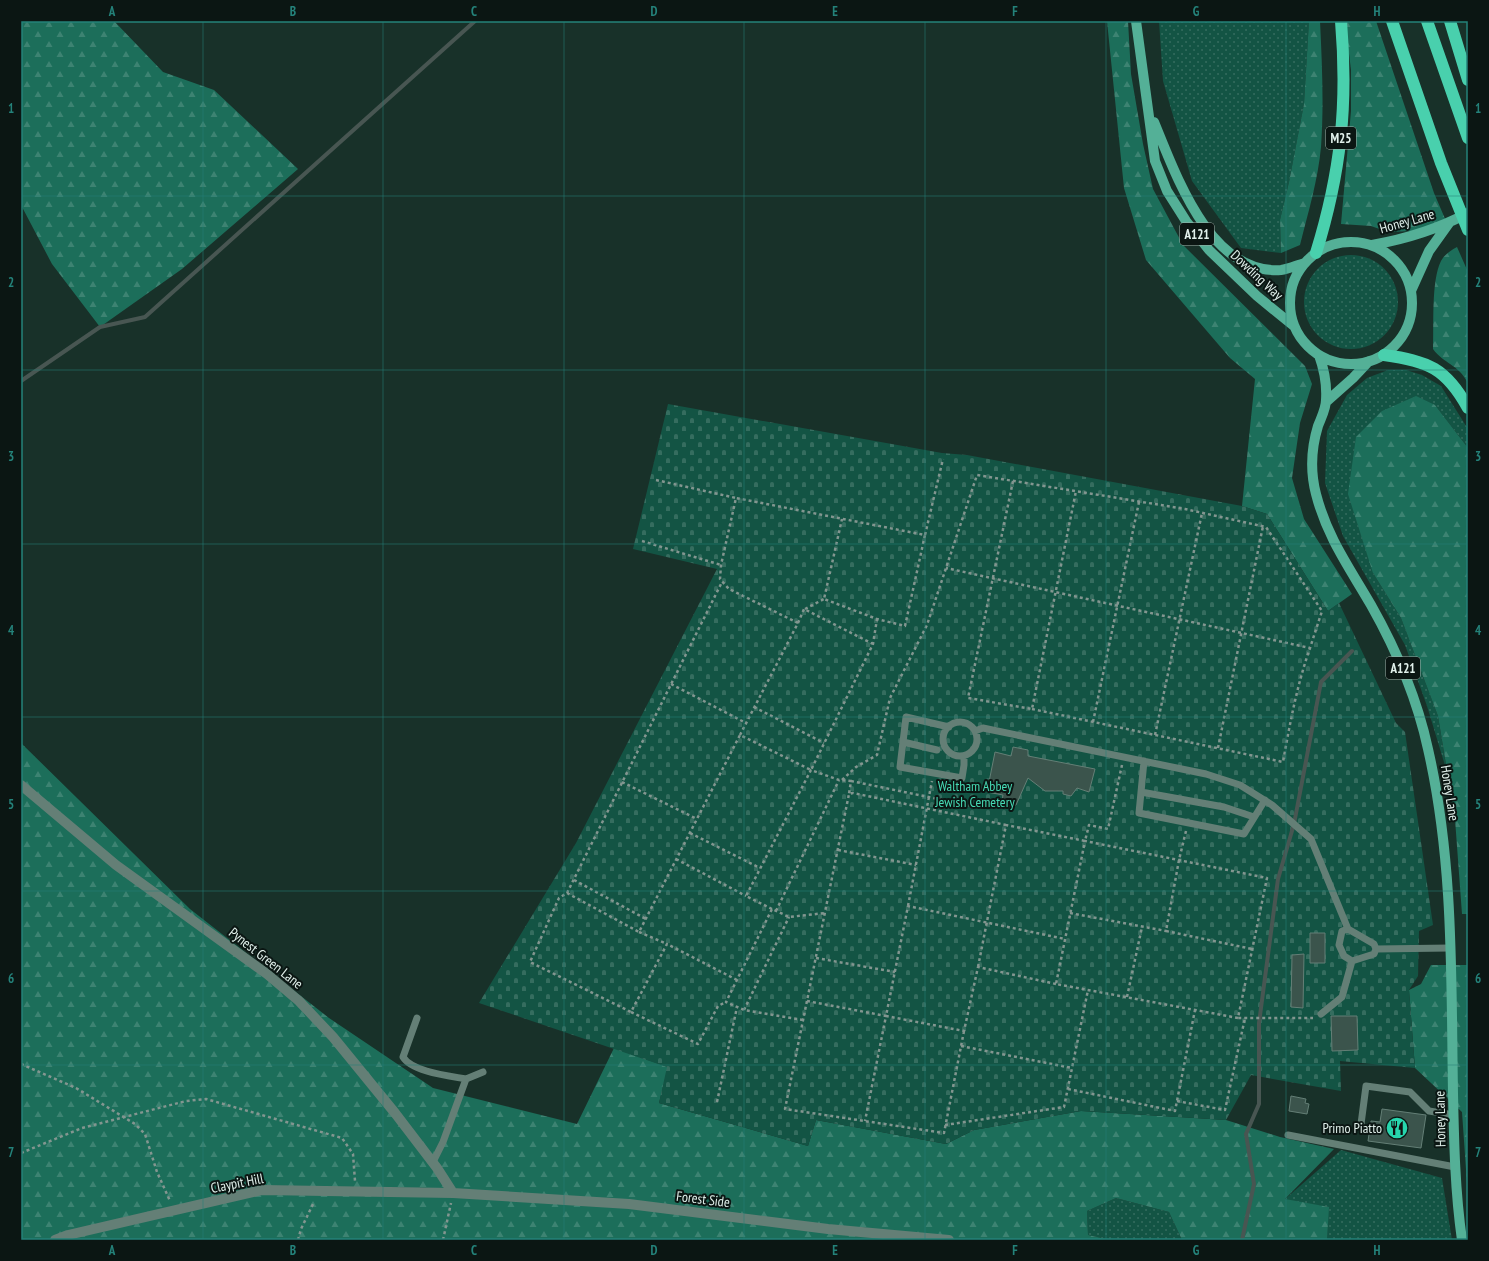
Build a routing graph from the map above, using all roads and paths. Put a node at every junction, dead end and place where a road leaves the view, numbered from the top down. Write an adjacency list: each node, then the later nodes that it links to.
1 (1136, 21): 7 (main road, Dowding Way / A121)
2 (1341, 21): 13 (highway, M25)
3 (1392, 21): 11 (highway)
4 (1427, 21): 8 (highway)
5 (1450, 21): 6 (highway)
6 (1468, 80)
7 (1149, 111): 14 (main road, Dowding Way / A121); 16 (main road, Dowding Way / A121)
8 (1467, 136)
9 (1468, 212): 10 (main road, Honey Lane)
10 (1449, 223): 12 (main road, Honey Lane); 15 (main road, Honey Lane)
11 (1468, 230)
12 (1372, 245): 13 (main road); 15 (main road)
13 (1316, 252): 14 (main road)
14 (1305, 263): 16 (main road)
15 (1411, 291): 18 (main road)
16 (1295, 327): 17 (main road)
17 (1319, 355): 19 (main road); 20 (main road, Honey Lane / A121)
18 (1384, 355): 19 (main road); 21 (highway)
19 (1369, 362): 20 (main road)
20 (1326, 402): 104 (main road, Honey Lane / A121)
21 (1468, 408)
22 (943, 459): 31 (path)
23 (656, 480): 26 (path)
24 (1013, 481): 25 (path); 34 (path); 35 (path)
25 (1076, 491): 27 (path); 37 (path)
26 (736, 498): 29 (path); 33 (path)
27 (1139, 502): 28 (path); 39 (path)
28 (1202, 513): 30 (path); 42 (path)
29 (842, 519): 31 (path); 38 (path)
30 (1263, 526): 44 (path); 46 (path)
31 (925, 535): 41 (path)
32 (642, 540): 33 (path)
33 (721, 565): 36 (path)
34 (946, 568): 35 (path); 66 (path)
35 (993, 579): 37 (path); 49 (path)
36 (722, 582): 43 (path); 47 (path)
37 (1055, 592): 39 (path); 49 (path)
38 (824, 599): 40 (path); 41 (path)
39 (1118, 606): 42 (path); 50 (path)
40 (804, 609): 43 (path); 45 (path)
41 (877, 619): 45 (path)
42 (1180, 620): 44 (path); 54 (path)
43 (798, 623): 48 (path)
44 (1242, 633): 46 (path); 58 (path)
45 (873, 644): 57 (path)
46 (1310, 648): 58 (path)
47 (671, 684): 51 (path); 68 (path)
48 (754, 707): 51 (path); 57 (path)
49 (1032, 709): 50 (path)
50 (1093, 722): 54 (path)
51 (746, 723): 55 (path)
52 (949, 727): 53 (lane); 56 (lane); 60 (lane)
53 (975, 731): 60 (lane); 61 (lane)
54 (1155, 735): 58 (path)
55 (740, 736): 63 (path); 77 (path)
56 (903, 742): 59 (lane); 64 (lane)
57 (824, 743): 63 (path)
58 (1218, 748)
59 (937, 750)
60 (964, 756): 64 (lane)
61 (1124, 756): 62 (lane); 81 (path)
62 (1144, 761): 70 (lane); 73 (lane)
63 (811, 770): 65 (path); 86 (path)
64 (934, 773): 72 (path)
65 (838, 780): 66 (path); 92 (path)
66 (842, 780): 67 (path)
67 (851, 781): 71 (path); 72 (path)
68 (622, 782): 77 (path); 87 (path)
69 (21, 784): 143 (street, Pynest Green Lane)
70 (1141, 792): 76 (lane); 78 (lane)
71 (849, 794): 75 (path); 82 (path)
72 (929, 797): 74 (path); 75 (path)
73 (1265, 800): 76 (lane); 99 (lane)
74 (972, 806)
75 (927, 808): 79 (path); 85 (path)
76 (1254, 817): 78 (lane)
77 (697, 819): 80 (path)
78 (1188, 823): 84 (path)
79 (1006, 825): 81 (path); 97 (path)
80 (690, 833): 83 (path); 86 (path)
81 (1085, 841): 84 (path); 94 (path)
82 (838, 850): 85 (path); 93 (path)
83 (676, 859): 89 (path); 96 (path)
84 (1179, 860): 101 (path); 105 (path)
85 (916, 865): 90 (path)
86 (760, 868): 89 (path)
87 (574, 880): 88 (path); 96 (path)
88 (567, 893): 100 (path); 120 (path)
89 (746, 896): 91 (path)
90 (908, 906): 97 (path); 110 (path)
91 (772, 908): 92 (path); 111 (path)
92 (776, 911): 95 (path)
93 (825, 913): 95 (path); 107 (path)
94 (1070, 913): 98 (path); 102 (path)
95 (789, 917): 118 (path)
96 (646, 919): 100 (path)
97 (987, 923): 102 (path); 109 (path)
98 (1142, 927): 101 (path); 114 (path)
99 (1348, 929): 106 (lane); 108 (lane)
100 (639, 932): 103 (path)
101 (1166, 932): 105 (path)
102 (1065, 939): 112 (path)
103 (667, 944): 111 (path); 120 (path)
104 (1450, 948): 106 (lane); 136 (main road, Honey Lane / A121)
105 (1252, 949): 124 (path)
106 (1376, 949): 108 (lane)
107 (816, 958): 110 (path); 115 (path)
108 (1352, 961): 121 (lane)
109 (978, 967): 112 (path); 127 (path)
110 (895, 972): 122 (path)
111 (737, 980): 116 (path)
112 (1056, 984): 113 (path)
113 (1088, 990): 114 (path); 130 (path)
114 (1127, 997): 119 (path)
115 (807, 1001): 122 (path); 126 (path)
116 (726, 1002): 117 (path); 120 (path)
117 (737, 1007): 118 (path); 135 (path)
118 (744, 1010): 126 (path)
119 (1195, 1010): 124 (path); 134 (path)
120 (631, 1012)
121 (1321, 1014): 125 (path)
122 (886, 1016): 127 (path); 138 (path)
123 (417, 1018): 132 (lane)
124 (1238, 1018): 125 (path)
125 (1244, 1018): 134 (path)
126 (803, 1020): 138 (path)
127 (964, 1031): 128 (path)
128 (961, 1046): 130 (path); 140 (path)
129 (21, 1064): 137 (path)
130 (1072, 1068): 133 (path)
131 (483, 1072): 132 (lane)
132 (466, 1079): 143 (lane)
133 (1068, 1089): 134 (path); 140 (path)
134 (1177, 1101)
135 (717, 1102)
136 (1454, 1115): 139 (lane); 144 (main road, Honey Lane / A121)
137 (122, 1118): 142 (path); 146 (path); 148 (path)
138 (865, 1121): 140 (path)
139 (1361, 1124)
140 (945, 1125)
141 (1288, 1135): 144 (lane)
142 (21, 1153)
143 (433, 1162): 147 (street, Pynest Green Lane)
144 (1455, 1167): 153 (main road, Honey Lane / A121)
145 (318, 1191): 146 (street, Claypit Hill); 148 (street, Claypit Hill); 150 (path)
146 (356, 1191): 147 (street, Claypit Hill)
147 (453, 1193): 151 (path); 152 (street, Forest Side)
148 (174, 1210): 149 (street, Claypit Hill)
149 (55, 1240)
150 (298, 1240)
151 (443, 1240)
152 (949, 1240)
153 (1462, 1240)

